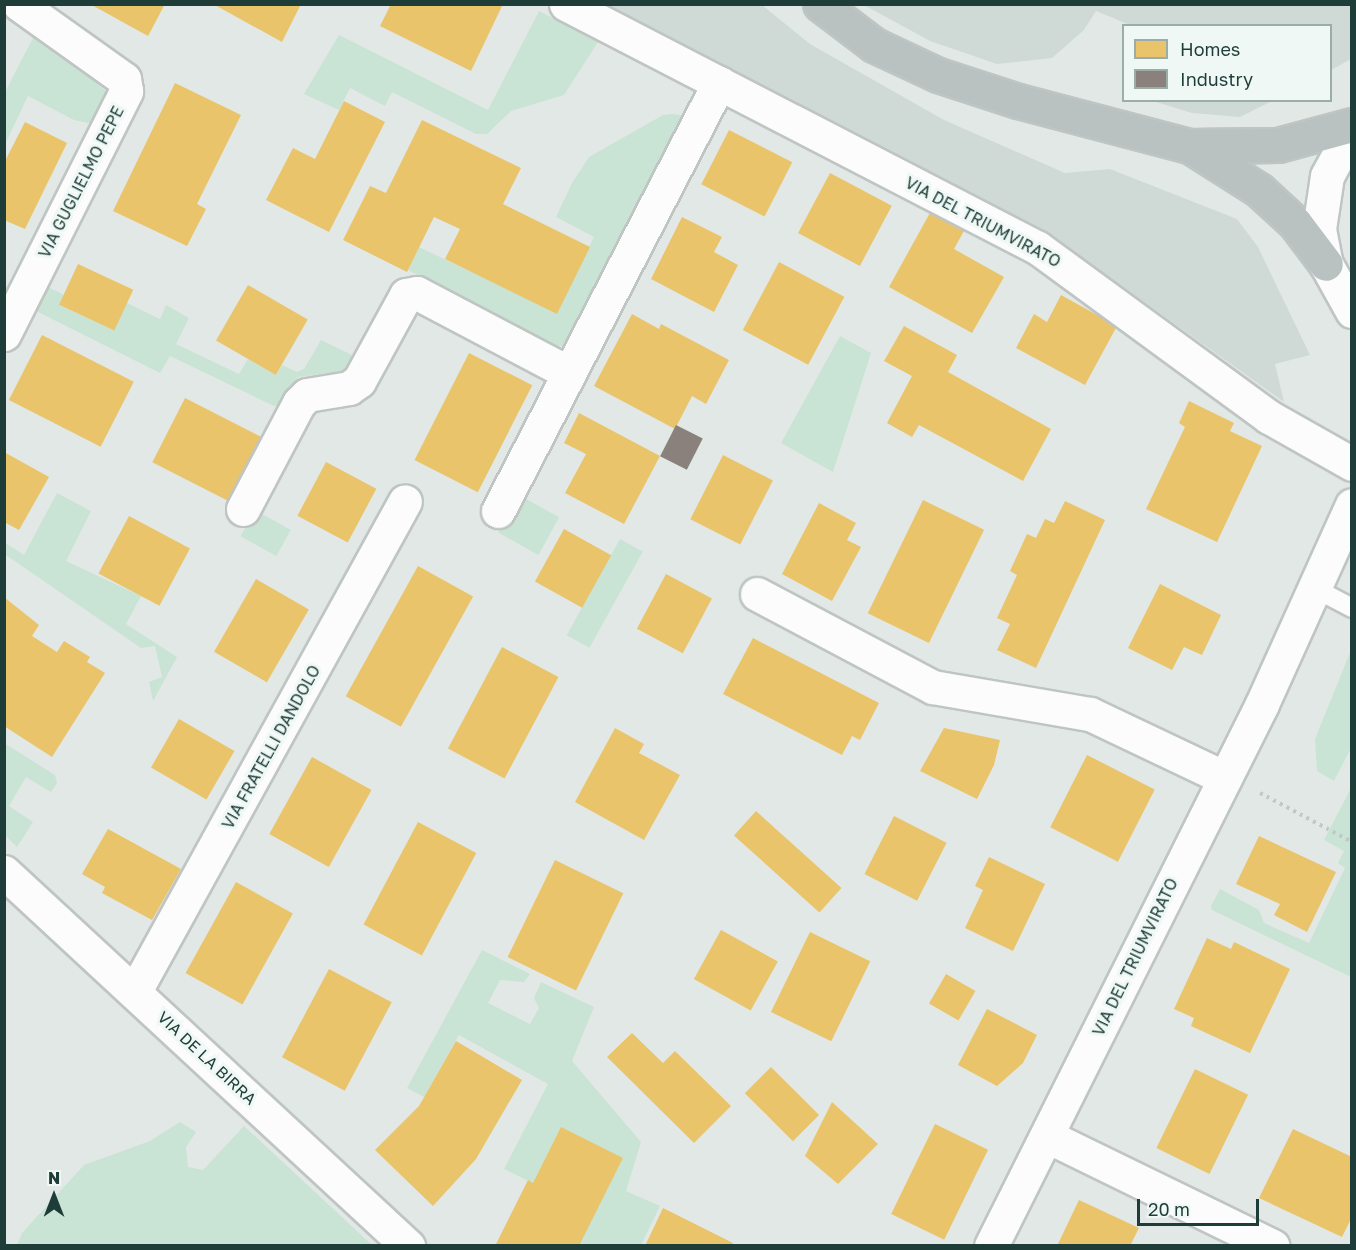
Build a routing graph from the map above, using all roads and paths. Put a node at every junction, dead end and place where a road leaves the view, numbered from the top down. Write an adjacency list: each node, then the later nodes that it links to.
1 (19, 4): 10 (street, VIA GUGLIELMO PEPE)
2 (566, 4): 4 (street, VIA DEL TRIUMVIRATO)
3 (820, 4): 7 (highway)
4 (719, 83): 11 (street); 12 (street, VIA DEL TRIUMVIRATO)
5 (1352, 125): 7 (highway)
6 (1352, 130): 8 (street)
7 (1189, 146): 8 (highway)
8 (1326, 264): 9 (street)
9 (1352, 311)
10 (4, 334)
11 (569, 374): 15 (street); 16 (street)
12 (1352, 464)
13 (405, 501): 24 (street, VIA FRATELLI DANDOLO)
14 (1352, 505): 17 (street, VIA DEL TRIUMVIRATO)
15 (243, 509)
16 (498, 511)
17 (1316, 589): 19 (lane); 20 (street, VIA DEL TRIUMVIRATO)
18 (757, 594): 20 (street)
19 (1352, 608)
20 (1225, 778): 25 (street, VIA DEL TRIUMVIRATO)
21 (1260, 793): 22 (path)
22 (1352, 842)
23 (4, 872): 24 (street, VIA DE LA BIRRA)
24 (135, 992): 26 (street, VIA DE LA BIRRA)
25 (1047, 1136): 27 (street, VIA DEL TRIUMVIRATO); 28 (street)
26 (408, 1245)
27 (991, 1245)
28 (1273, 1245)

